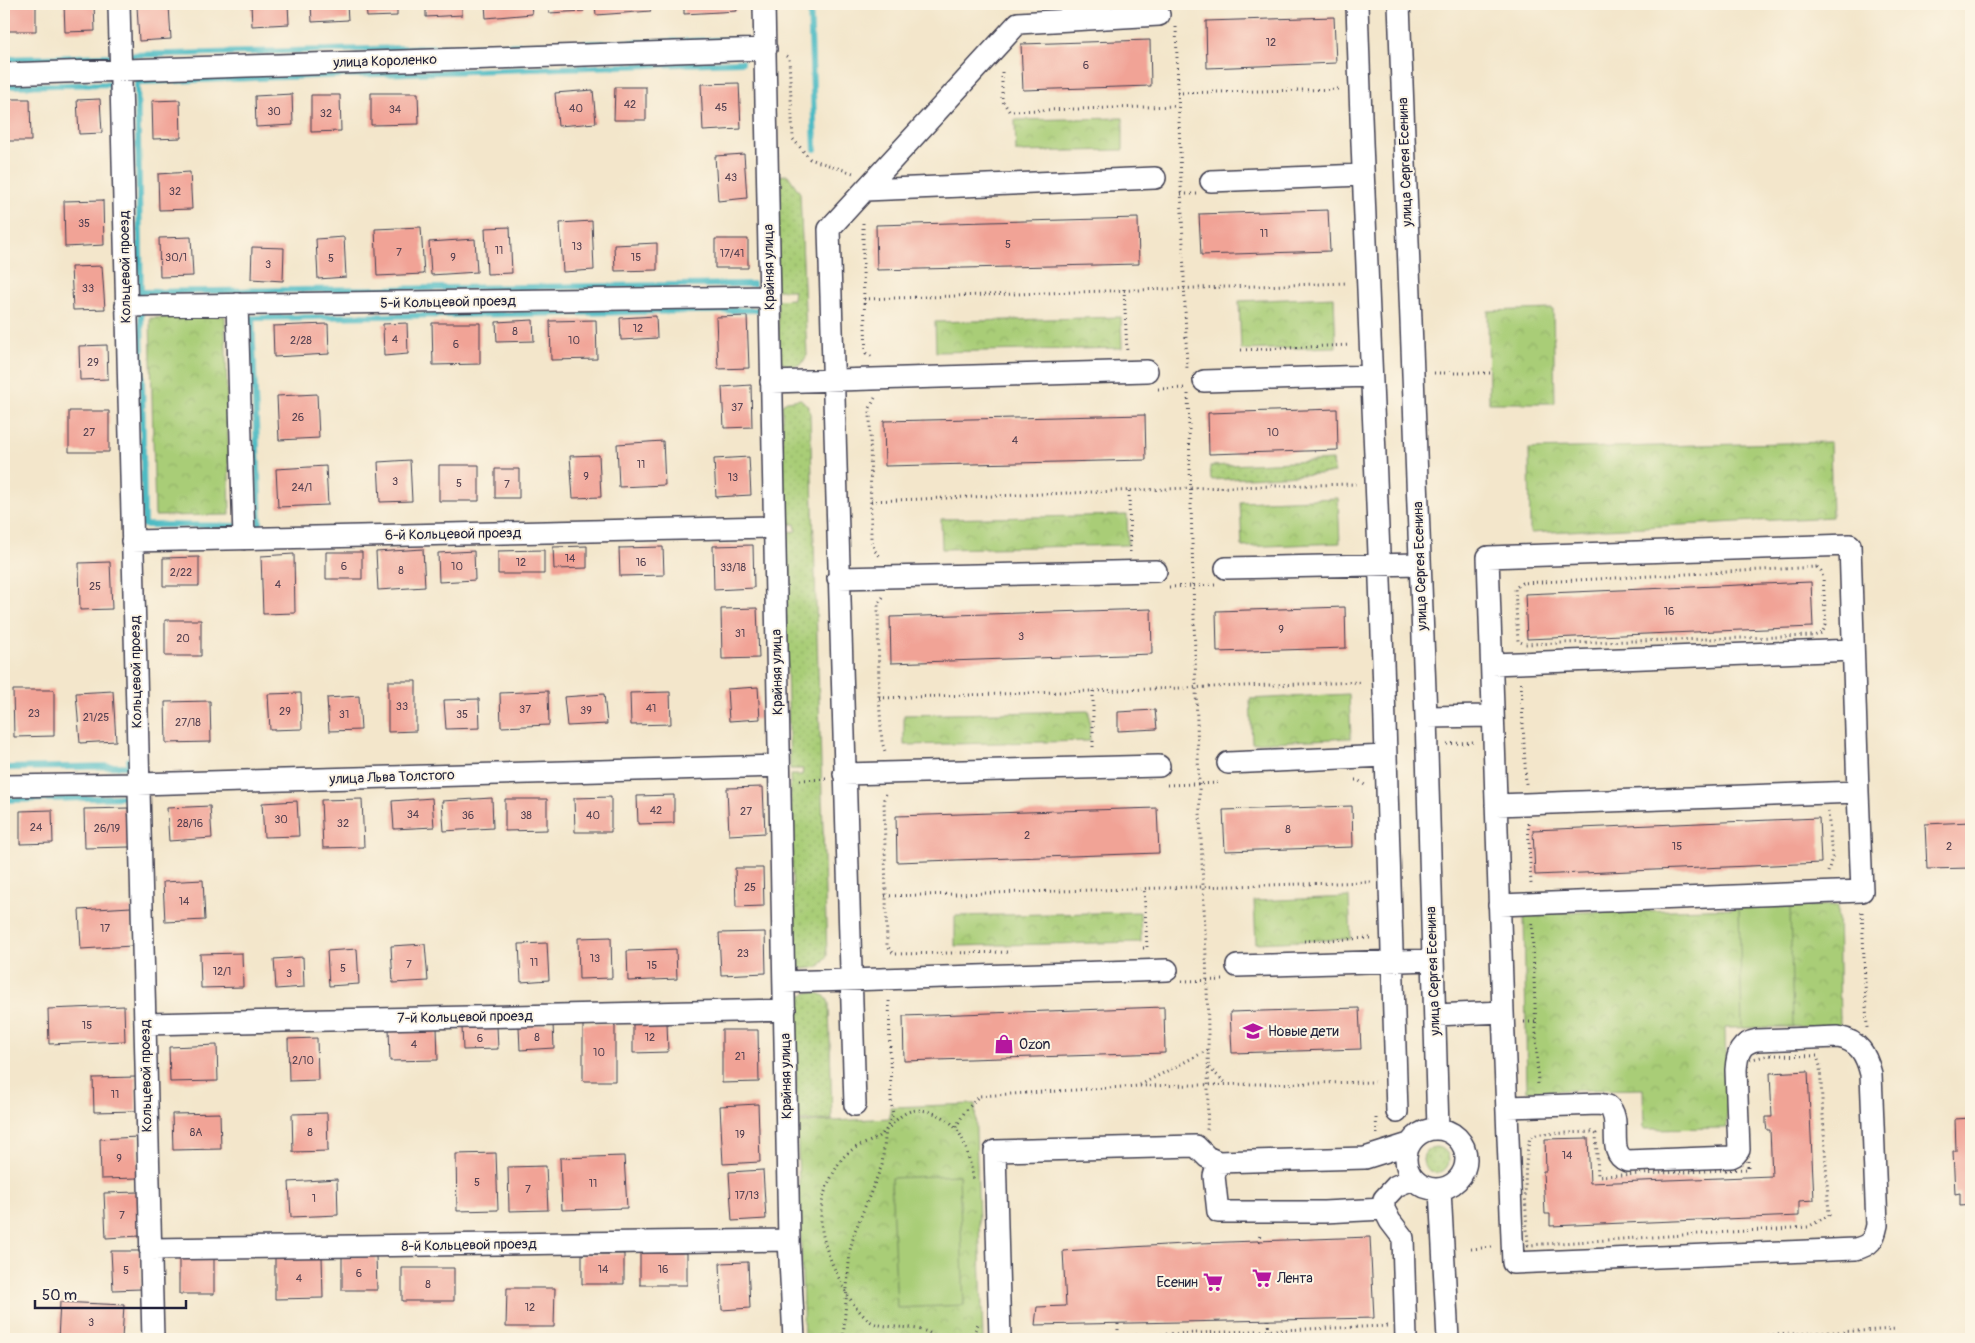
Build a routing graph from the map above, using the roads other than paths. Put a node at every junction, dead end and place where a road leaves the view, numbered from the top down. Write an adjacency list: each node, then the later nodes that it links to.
1 (118, 4): 7 (street, Кольцевой проезд)
2 (764, 4): 6 (street, Крайняя улица)
3 (1358, 4): 9 (street)
4 (1399, 4): 25 (street, улица Сергея Есенина)
5 (1168, 20): 12 (street)
6 (766, 49): 7 (street, улица Короленко); 13 (street, Крайняя улица)
7 (120, 70): 8 (street, улица Короленко); 15 (street, Кольцевой проезд)
8 (4, 74)
9 (1362, 176): 11 (street); 17 (street)
10 (1155, 178): 12 (street)
11 (1206, 187)
12 (865, 190): 18 (street)
13 (770, 297): 14 (street, 5-й Кольцевой проезд); 19 (street, Крайняя улица)
14 (237, 304): 15 (street, 5-й Кольцевой проезд); 22 (street)
15 (126, 306): 23 (street, Кольцевой проезд)
16 (1147, 371): 18 (street)
17 (1361, 376): 20 (street); 24 (street)
18 (832, 380): 19 (street); 27 (street)
19 (771, 382): 21 (street, Крайняя улица)
20 (1196, 384)
21 (774, 527): 22 (street, 6-й Кольцевой проезд); 35 (street, Крайняя улица)
22 (244, 539): 23 (street, 6-й Кольцевой проезд)
23 (132, 542): 38 (street, Кольцевой проезд)
24 (1380, 564): 25 (street); 26 (street); 33 (street)
25 (1419, 564): 32 (street, улица Сергея Есенина)
26 (1224, 576)
27 (838, 578): 28 (street); 36 (street)
28 (1160, 579)
29 (1853, 650): 30 (street); 30 (street); 40 (street)
30 (1492, 664): 31 (street)
31 (1493, 716): 32 (street); 41 (street)
32 (1426, 717): 43 (street, улица Сергея Есенина)
33 (1375, 756): 34 (street); 44 (street)
34 (1228, 763)
35 (780, 773): 38 (street, улица Льва Толстого); 48 (street, Крайняя улица)
36 (844, 776): 37 (street); 47 (street)
37 (1159, 776)
38 (138, 784): 39 (street, улица Льва Толстого); 52 (street, Кольцевой проезд)
39 (4, 786)
40 (1858, 792): 41 (street); 42 (street)
41 (1496, 805): 42 (street)
42 (1499, 905): 50 (street)
43 (1433, 960): 44 (street); 51 (street, улица Сергея Есенина)
44 (1392, 962): 45 (street); 55 (street)
45 (1231, 973)
46 (1172, 976): 47 (street)
47 (850, 980): 48 (street); 53 (street)
48 (784, 982): 49 (street, Крайняя улица)
49 (785, 1010): 52 (street, 7-й Кольцевой проезд); 62 (street, Крайняя улица)
50 (1503, 1012): 51 (street); 54 (street)
51 (1434, 1015): 56 (street, улица Сергея Есенина)
52 (145, 1024): 63 (street, Кольцевой проезд)
53 (855, 1105)
54 (1507, 1108): 54 (street)
55 (1397, 1112)
56 (1438, 1129): 57 (street); 60 (street)
57 (1409, 1144): 58 (street); 59 (street)
58 (1212, 1160): 61 (street); 66 (street)
59 (1413, 1180): 60 (street); 61 (street)
60 (1440, 1190): 68 (street)
61 (1384, 1209): 67 (street)
62 (788, 1240): 63 (street, 8-й Кольцевой проезд); 65 (street, Крайняя улица)
63 (150, 1249): 64 (street, Кольцевой проезд)
64 (153, 1339)
65 (794, 1339)
66 (1000, 1339)
67 (1406, 1339)
68 (1448, 1339)

